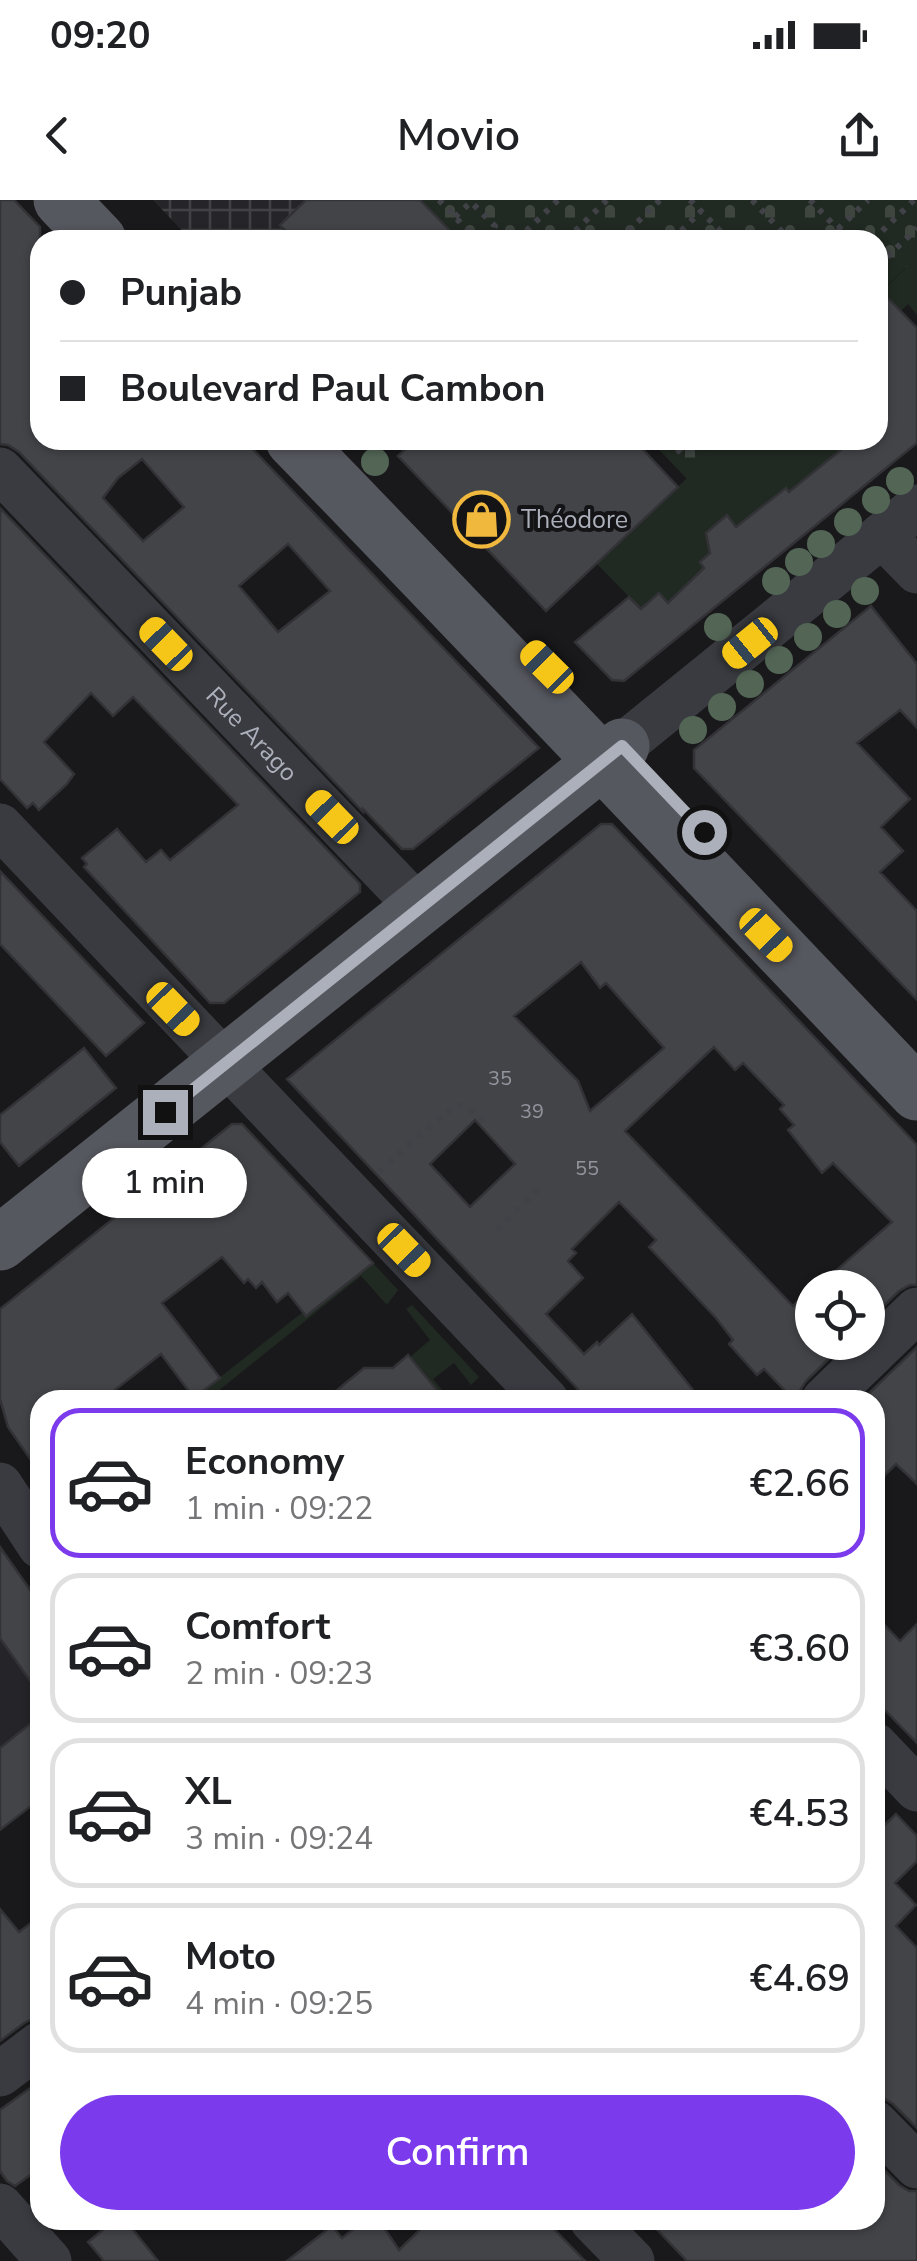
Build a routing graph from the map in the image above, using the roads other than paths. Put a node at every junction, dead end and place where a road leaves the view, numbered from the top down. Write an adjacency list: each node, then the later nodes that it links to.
1 (60, 200): 3 (main road)
2 (99, 200): 4 (main road)
3 (89, 230)
4 (128, 230)
5 (303, 450): 10 (main road)
6 (337, 450): 10 (main road)
7 (0, 470): 12 (street, Rue Arago)
8 (900, 521): 9 (street); 10 (street)
9 (917, 572)
10 (612, 754): 12 (main road); 13 (main road); 15 (main road)
11 (0, 826): 14 (street)
12 (420, 909): 14 (main road)
13 (917, 1053)
14 (225, 1064): 16 (main road); 18 (street)
15 (917, 1093)
16 (0, 1244)
17 (917, 1310): 19 (street)
18 (536, 1390)
19 (834, 1390)
20 (885, 1755): 21 (street)
21 (917, 1789)
22 (30, 2052): 23 (street)
23 (0, 2074)
24 (885, 2133): 25 (street)
25 (917, 2166)
26 (0, 2206): 28 (street)
27 (602, 2230): 29 (street)
28 (49, 2261)
29 (632, 2261)

